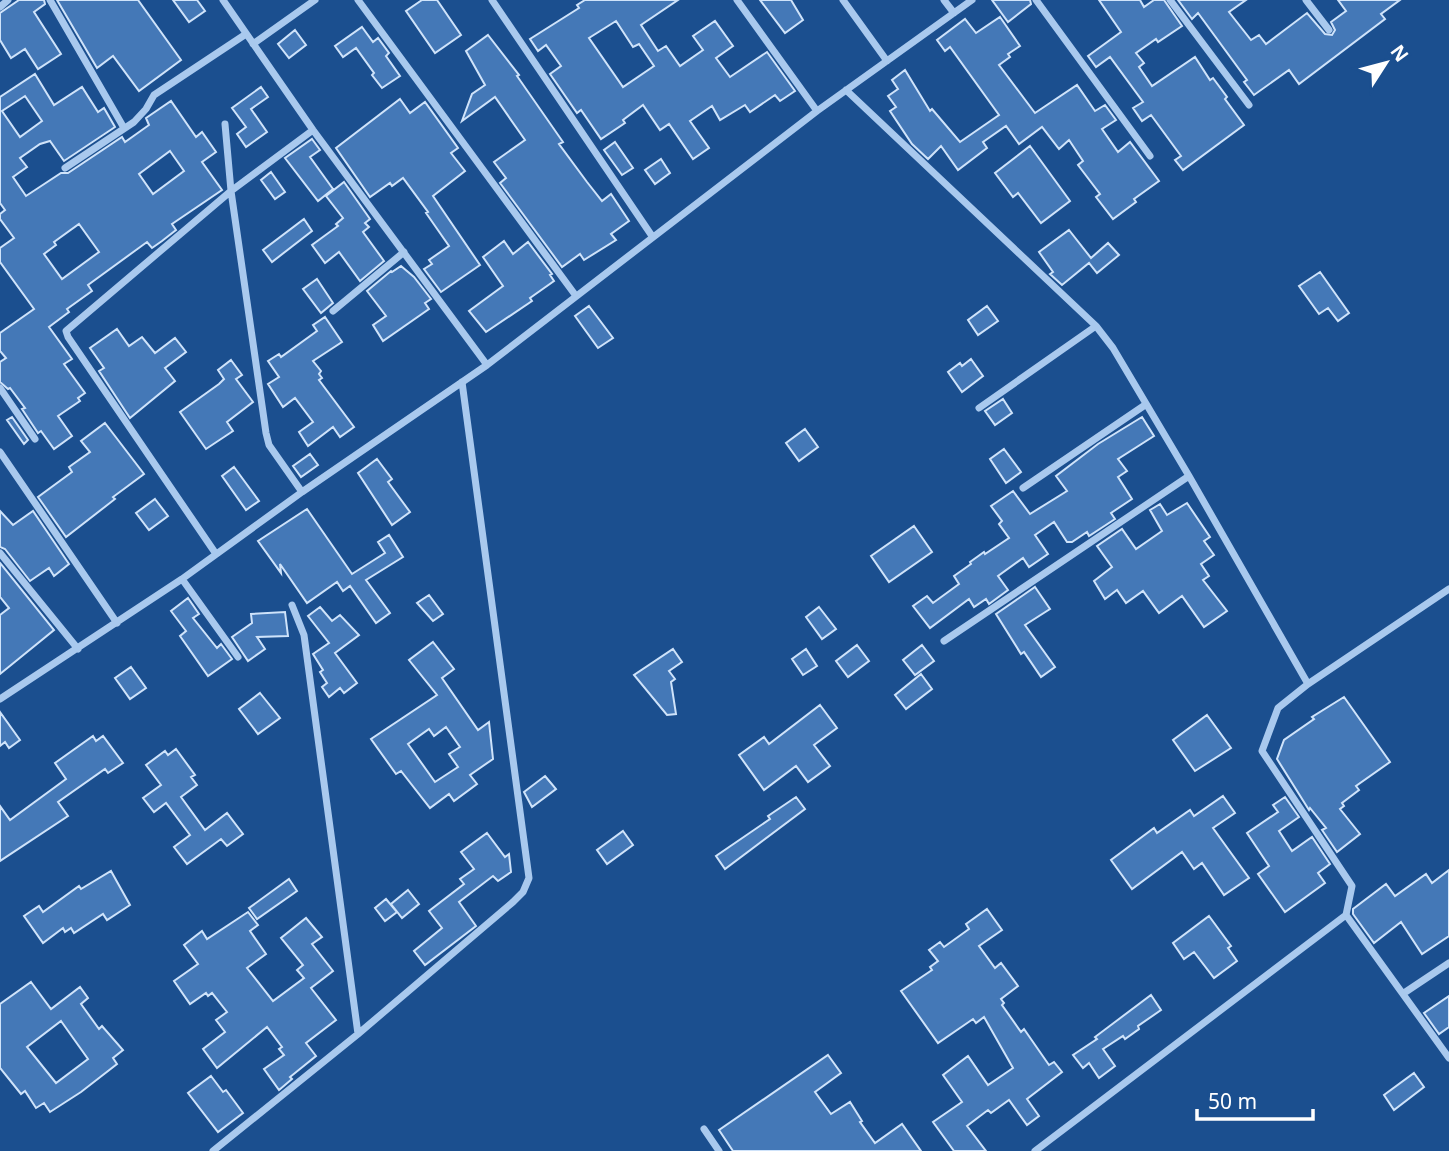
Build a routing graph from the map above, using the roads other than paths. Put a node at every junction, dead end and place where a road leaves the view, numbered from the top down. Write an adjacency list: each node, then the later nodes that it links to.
1 (8, 0): 14 (street)
2 (50, 0): 24 (street)
3 (223, 0): 17 (street)
4 (315, 0): 18 (street)
5 (358, 0): 31 (street)
6 (492, 0): 29 (street)
7 (737, 0): 22 (street)
8 (843, 0): 19 (street)
9 (944, 0): 15 (street)
10 (972, 0): 15 (street)
11 (1036, 0): 26 (street)
12 (1170, 0): 21 (street)
13 (1306, 0): 16 (street)
14 (0, 7)
15 (954, 13): 19 (street)
16 (1329, 30)
17 (246, 34): 18 (street); 24 (street)
18 (253, 44): 25 (street)
19 (887, 61): 20 (street)
20 (846, 90): 22 (street); 33 (street)
21 (1249, 106)
22 (817, 111): 29 (street)
23 (225, 124): 28 (street)
24 (124, 128): 27 (street)
25 (313, 130): 28 (street); 30 (street)
26 (1150, 156)
27 (65, 168)
28 (231, 191): 43 (street); 45 (street)
29 (652, 236): 31 (street)
30 (404, 252): 32 (street); 34 (street)
31 (576, 296): 34 (street)
32 (333, 311)
33 (1096, 326): 37 (street); 38 (street)
34 (488, 365): 35 (street)
35 (462, 382): 43 (street); 58 (street)
36 (0, 388): 39 (street)
37 (1145, 405): 41 (street); 42 (street)
38 (979, 408)
39 (35, 439)
40 (0, 452): 49 (street)
41 (1189, 475): 50 (street); 53 (street)
42 (1023, 488)
43 (302, 492): 45 (street)
44 (0, 553): 51 (street)
45 (216, 554): 46 (street)
46 (182, 579): 49 (street); 52 (street)
47 (1449, 589): 53 (street)
48 (292, 605): 58 (street)
49 (117, 623): 51 (street)
50 (944, 641)
51 (78, 649): 54 (street)
52 (238, 657)
53 (1308, 684): 55 (street)
54 (0, 699)
55 (1346, 915): 57 (street); 63 (street)
56 (1449, 962): 57 (street)
57 (1404, 993): 59 (street)
58 (358, 1034): 61 (street)
59 (1449, 1058)
60 (705, 1129): 62 (street)
61 (213, 1151)
62 (719, 1151)
63 (1035, 1151)

